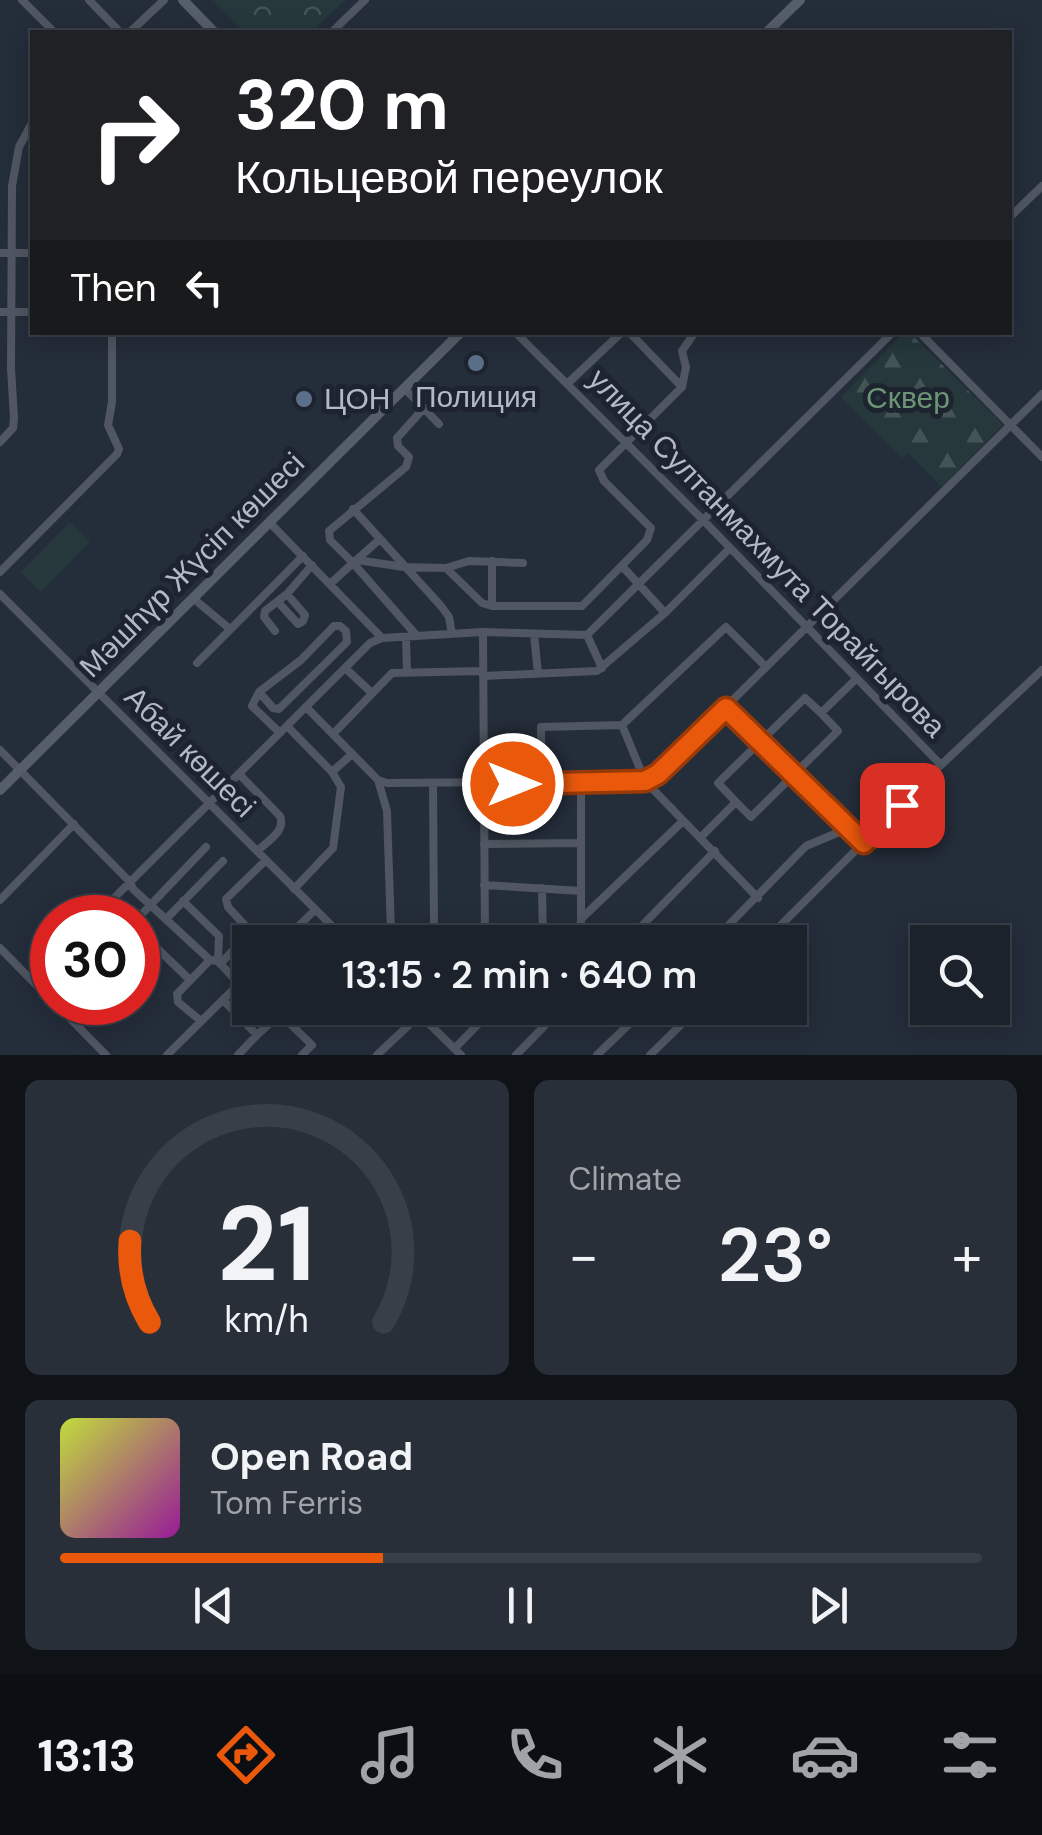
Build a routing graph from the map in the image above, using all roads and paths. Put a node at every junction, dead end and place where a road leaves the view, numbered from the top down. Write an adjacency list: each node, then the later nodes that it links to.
1 (22, 0): 7 (street)
2 (88, 0): 8 (street)
3 (164, 0): 9 (street)
4 (182, 0): 10 (main road)
5 (365, 0): 11 (street)
6 (800, 0): 12 (main road)
7 (52, 30)
8 (118, 30)
9 (132, 30)
10 (212, 30)
11 (334, 30)
12 (769, 30)
13 (30, 127): 19 (street)
14 (1042, 186): 15 (street)
15 (1034, 194): 16 (street); 17 (street)
16 (1042, 202)
17 (1012, 215)
18 (0, 252): 19 (street)
19 (13, 252): 20 (street); 22 (street)
20 (30, 253)
21 (0, 312): 22 (street)
22 (11, 312): 23 (street); 39 (street)
23 (30, 312)
24 (112, 335): 55 (street)
25 (459, 335): 34 (main road, Мәшһүр Жүсіп көшесі)
26 (517, 335): 32 (street, улица Султанмахмута Торайгырова)
27 (623, 335): 32 (street)
28 (629, 335): 33 (street)
29 (693, 335): 33 (street)
30 (891, 335): 43 (street)
31 (922, 335): 38 (street)
32 (567, 384): 40 (street, улица Султанмахмута Торайгырова)
33 (682, 387): 40 (street)
34 (405, 389): 36 (street); 44 (main road, Мәшһүр Жүсіп көшесі)
35 (1042, 394): 38 (street)
36 (423, 409): 37 (street); 42 (street)
37 (439, 424)
38 (1010, 425): 41 (street); 64 (street)
39 (0, 442)
40 (626, 443): 43 (street, улица Султанмахмута Торайгырова); 52 (street)
41 (1042, 457)
42 (353, 509): 45 (street); 48 (street)
43 (704, 520): 46 (street, улица Султанмахмута Торайгырова); 57 (street)
44 (270, 523): 47 (street); 60 (main road, Мәшһүр Жүсіп көшесі)
45 (380, 539): 48 (street); 53 (street)
46 (730, 548): 63 (street); 64 (street, улица Султанмахмута Торайгырова)
47 (303, 556): 51 (street); 65 (street)
48 (355, 561): 53 (street); 56 (street); 71 (street)
49 (492, 561): 50 (street); 54 (street); 62 (street)
50 (523, 563)
51 (312, 565): 56 (street); 59 (street)
52 (622, 566): 57 (street); 62 (street)
53 (404, 567): 54 (street); 68 (street)
54 (446, 568): 62 (street)
55 (0, 572)
56 (330, 584): 73 (street)
57 (638, 584): 63 (street); 70 (street)
58 (0, 594): 86 (street, Абай көшесі)
59 (287, 594): 61 (street); 61 (street)
60 (194, 600): 65 (street); 86 (main road, Мәшһүр Жүсіп көшесі)
61 (278, 602): 66 (street)
62 (492, 606)
63 (665, 613): 78 (street)
64 (805, 627): 76 (street); 84 (street, улица Султанмахмута Торайгырова)
65 (230, 628): 75 (street)
66 (275, 630)
67 (483, 632): 68 (street); 69 (street); 81 (street)
68 (452, 634): 71 (street)
69 (534, 634): 70 (street); 83 (street)
70 (587, 635): 78 (street)
71 (417, 636): 72 (street)
72 (406, 637): 73 (street); 80 (street)
73 (382, 638): 77 (street)
74 (301, 660): 82 (street); 82 (street); 85 (street)
75 (196, 663)
76 (766, 667): 89 (street); 91 (street)
77 (345, 668): 87 (street); 88 (street)
78 (602, 668): 83 (street)
79 (1042, 670): 97 (street)
80 (407, 672): 81 (street); 87 (street)
81 (483, 673): 83 (street); 105 (street)
82 (315, 674): 85 (street)
83 (538, 674)
84 (856, 679): 90 (street); 97 (street, улица Султанмахмута Торайгырова)
85 (258, 692): 92 (street)
86 (100, 693): 98 (main road, Мәшһүр Жүсіп көшесі); 110 (street, Абай көшесі)
87 (372, 694): 93 (street)
88 (306, 707): 92 (street); 93 (street)
89 (726, 708): 94 (street); 103 (street)
90 (821, 714): 94 (street); 101 (street)
91 (622, 725): 103 (street); 107 (street)
92 (284, 729): 99 (street); 100 (street)
93 (333, 734): 96 (street)
94 (761, 742): 101 (street); 109 (street)
95 (0, 750): 98 (street)
96 (352, 754): 99 (street); 102 (street)
97 (941, 766): 115 (street)
98 (20, 770): 108 (main road, Мәшһүр Жүсіп көшесі); 112 (street)
99 (332, 772): 126 (street)
100 (239, 774): 110 (street); 120 (street)
101 (794, 774): 109 (street); 113 (street)
102 (378, 780): 104 (street); 140 (street)
103 (645, 781): 106 (street); 111 (street)
104 (433, 783): 105 (street); 141 (street)
105 (483, 783): 107 (street); 116 (street)
106 (581, 783): 107 (street); 117 (street)
107 (542, 784)
108 (0, 790)
109 (736, 802): 114 (street)
110 (209, 803): 120 (street, Абай көшесі); 123 (street)
111 (683, 820): 114 (street); 137 (street)
112 (74, 824): 123 (street); 132 (street)
113 (849, 828): 115 (street); 131 (street)
114 (702, 836): 119 (street)
115 (864, 843): 147 (street)
116 (484, 844): 117 (street); 124 (street)
117 (581, 844): 127 (street)
118 (206, 847): 130 (street)
119 (716, 850): 131 (street); 145 (street)
120 (257, 851): 121 (street, Абай көшесі)
121 (266, 860): 126 (street, Абай көшесі); 150 (street)
122 (223, 861): 133 (street)
123 (130, 882): 128 (street); 129 (street)
124 (484, 884): 125 (street); 142 (street)
125 (542, 888): 127 (street); 143 (street)
126 (294, 889): 134 (street, Абай көшесі)
127 (581, 891): 137 (street)
128 (117, 895)
129 (141, 895)
130 (158, 895)
131 (758, 898): 146 (street)
132 (0, 900)
133 (183, 902): 136 (street); 150 (street)
134 (315, 910): 138 (street); 139 (street, Абай көшесі)
135 (160, 914): 136 (street)
136 (166, 919): 150 (street)
137 (581, 919): 144 (street)
138 (300, 925)
139 (330, 925)
140 (392, 925)
141 (434, 925)
142 (485, 925)
143 (543, 925)
144 (581, 925)
145 (643, 925)
146 (730, 925)
147 (781, 925)
148 (0, 948): 151 (street)
149 (160, 951): 153 (street)
150 (216, 962): 152 (street); 153 (street)
151 (30, 978)
152 (232, 978)
153 (190, 980): 156 (street)
154 (232, 990): 155 (street)
155 (223, 1000): 156 (street); 164 (street)
156 (201, 1021): 169 (street)
157 (76, 1025): 165 (street)
158 (406, 1025): 172 (street)
159 (434, 1025): 166 (street)
160 (480, 1025): 166 (street)
161 (545, 1025): 173 (street)
162 (629, 1025): 174 (street)
163 (681, 1025): 175 (street)
164 (257, 1035): 170 (street); 171 (street)
165 (97, 1046): 167 (street); 168 (street)
166 (458, 1052)
167 (89, 1055)
168 (106, 1055)
169 (167, 1055)
170 (238, 1055)
171 (302, 1055)
172 (377, 1055)
173 (516, 1055)
174 (598, 1055)
175 (650, 1055)

